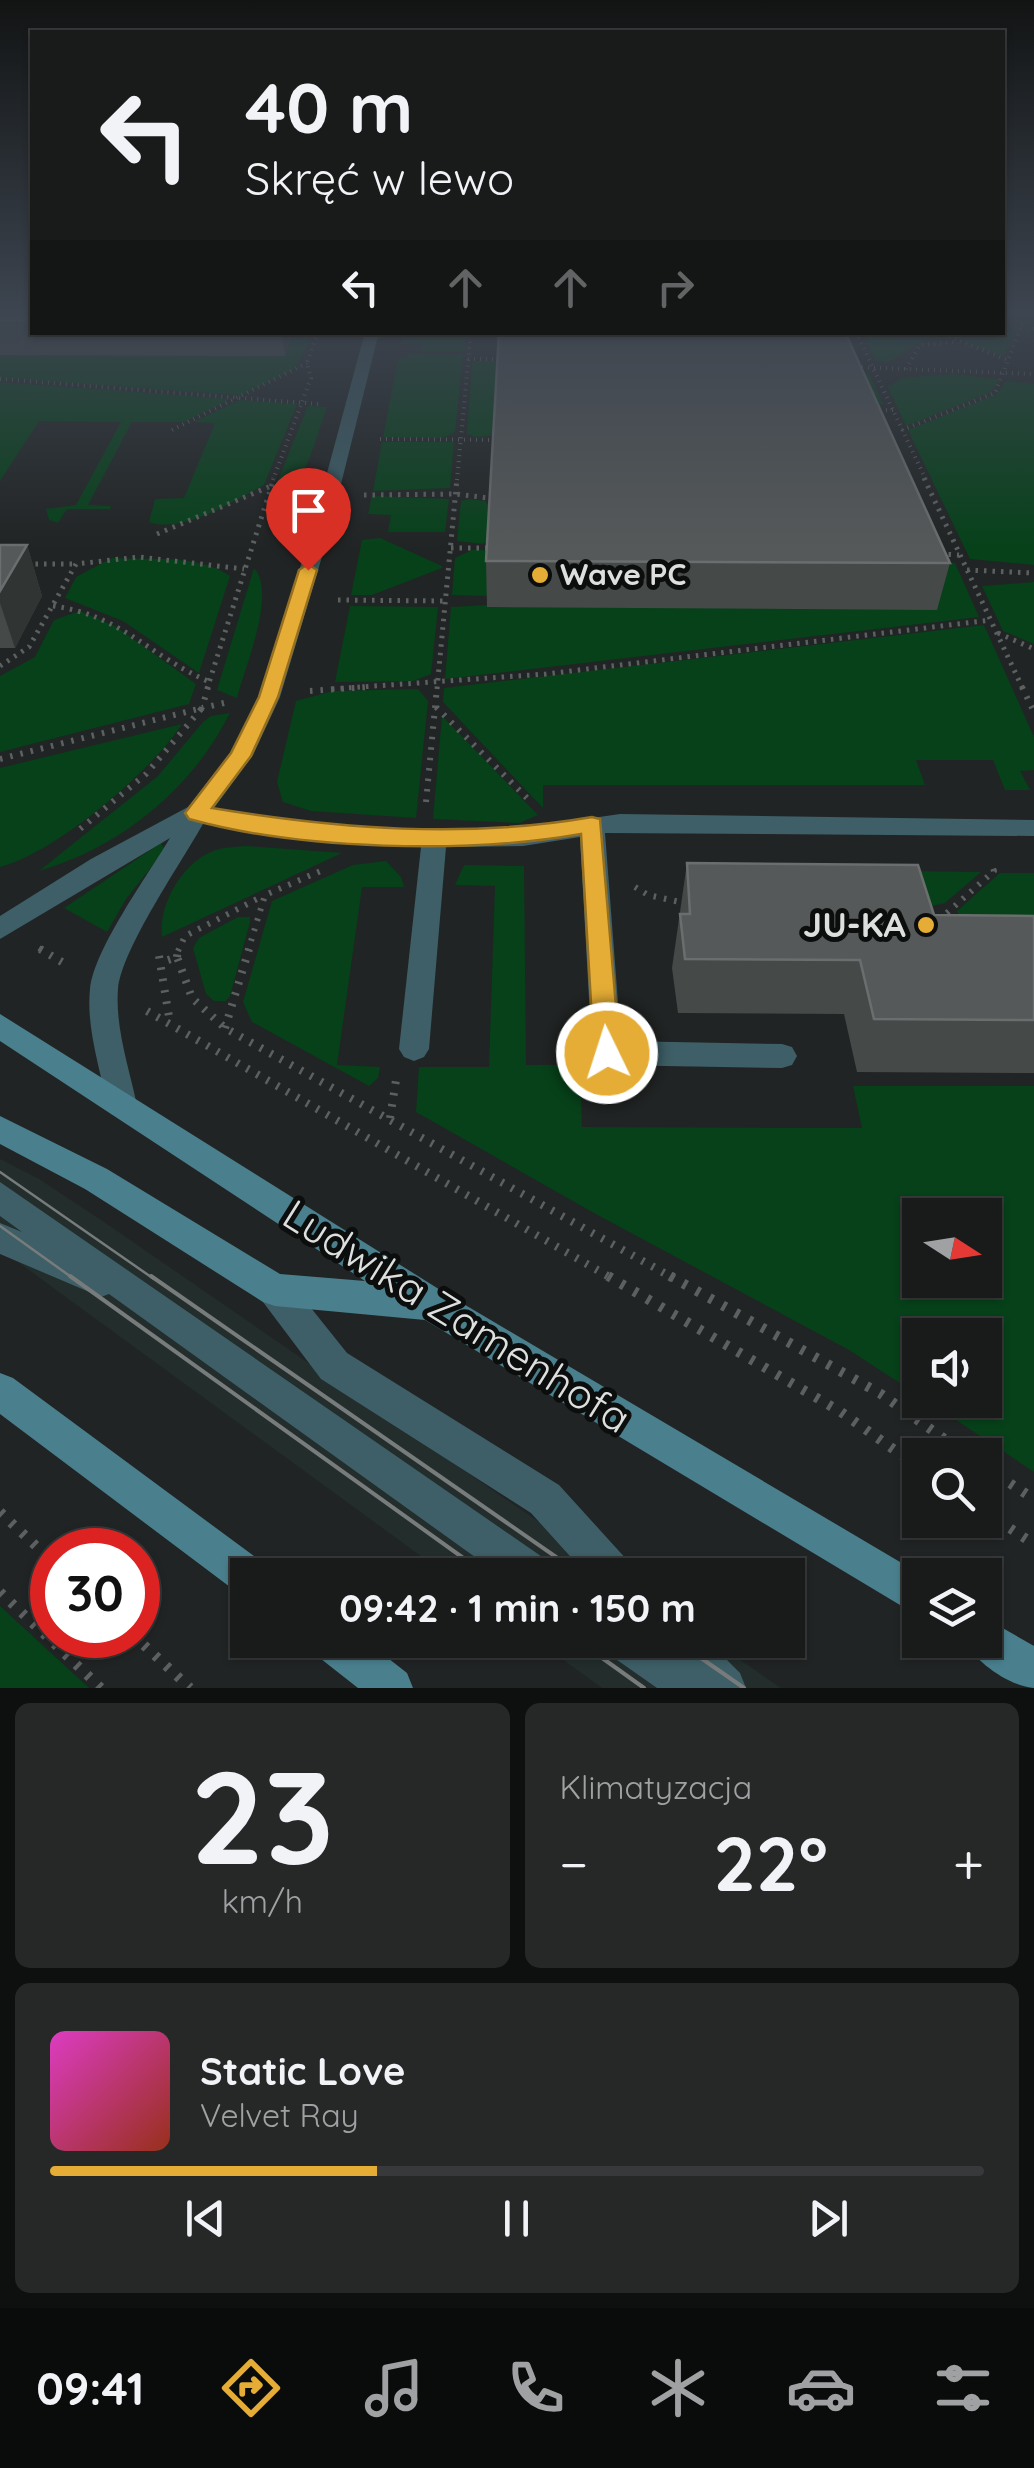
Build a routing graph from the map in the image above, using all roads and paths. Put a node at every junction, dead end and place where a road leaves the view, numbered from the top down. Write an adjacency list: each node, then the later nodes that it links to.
1 (144, 391): 8 (path)
2 (254, 391): 8 (path)
3 (307, 391): 9 (path)
4 (357, 391): 10 (street)
5 (465, 391): 16 (path)
6 (884, 391): 11 (path)
7 (996, 391): 14 (path)
8 (240, 398): 9 (path); 13 (path)
9 (303, 402): 10 (path); 18 (path)
10 (353, 406): 15 (street)
11 (892, 410): 12 (path); 14 (path)
12 (873, 412)
13 (172, 430)
14 (902, 430): 26 (path)
15 (344, 439): 16 (path); 19 (street)
16 (461, 440): 17 (path); 20 (path)
17 (502, 440)
18 (272, 486): 22 (path); 29 (path)
19 (330, 494): 20 (path); 32 (street)
20 (456, 494): 21 (path); 23 (path)
21 (504, 500)
22 (157, 534)
23 (451, 548): 24 (path); 33 (path)
24 (498, 548)
25 (923, 553): 26 (path)
26 (959, 555): 30 (path)
27 (19, 564): 28 (path)
28 (76, 564): 29 (path); 34 (path)
29 (244, 568): 39 (path)
30 (967, 570): 31 (path); 35 (path)
31 (1032, 574)
32 (298, 600): 33 (path); 41 (street)
33 (446, 600): 40 (path)
34 (53, 606): 38 (path); 39 (path)
35 (991, 620): 36 (path); 40 (path)
36 (997, 632): 37 (path); 44 (path)
37 (1034, 648)
38 (2, 662)
39 (210, 682): 43 (path)
40 (439, 684): 41 (path); 42 (path)
41 (268, 697): 43 (path); 46 (street)
42 (436, 707): 50 (path); 52 (path)
43 (202, 708): 45 (path); 51 (path)
44 (1034, 712)
45 (0, 760)
46 (196, 813): 52 (street); 55 (street); 61 (street)
47 (977, 824): 48 (street); 49 (street); 54 (path)
48 (592, 825): 50 (street); 60 (street)
49 (1034, 828)
50 (560, 832): 52 (street)
51 (69, 838)
52 (429, 838): 59 (street)
53 (264, 895): 69 (path)
54 (935, 925)
55 (11, 933): 56 (path)
56 (71, 968)
57 (142, 1008): 70 (path)
58 (0, 1026): 61 (main road, Ludwika Zamenhofa)
59 (414, 1049)
60 (782, 1056)
61 (122, 1105): 67 (main road, Ludwika Zamenhofa)
62 (0, 1129): 65 (main road)
63 (0, 1197): 66 (street)
64 (0, 1238): 66 (street)
65 (274, 1290): 67 (main road); 78 (street)
66 (138, 1294): 77 (street)
67 (430, 1303): 80 (main road, Ludwika Zamenhofa)
68 (0, 1391): 79 (main road)
69 (944, 1438)
70 (902, 1455)
71 (1002, 1478): 72 (path)
72 (1034, 1499)
73 (0, 1512): 75 (path)
74 (1002, 1523): 76 (path)
75 (30, 1540)
76 (1034, 1544)
77 (510, 1558)
78 (599, 1558)
79 (230, 1563)
80 (902, 1586)
81 (0, 1592): 88 (path)
82 (1002, 1650): 87 (main road)
83 (158, 1658): 89 (path)
84 (354, 1658): 90 (main road)
85 (651, 1658): 91 (street)
86 (696, 1658): 92 (street)
87 (1034, 1670)
88 (101, 1688)
89 (190, 1688)
90 (392, 1688)
91 (693, 1688)
92 (725, 1688)

